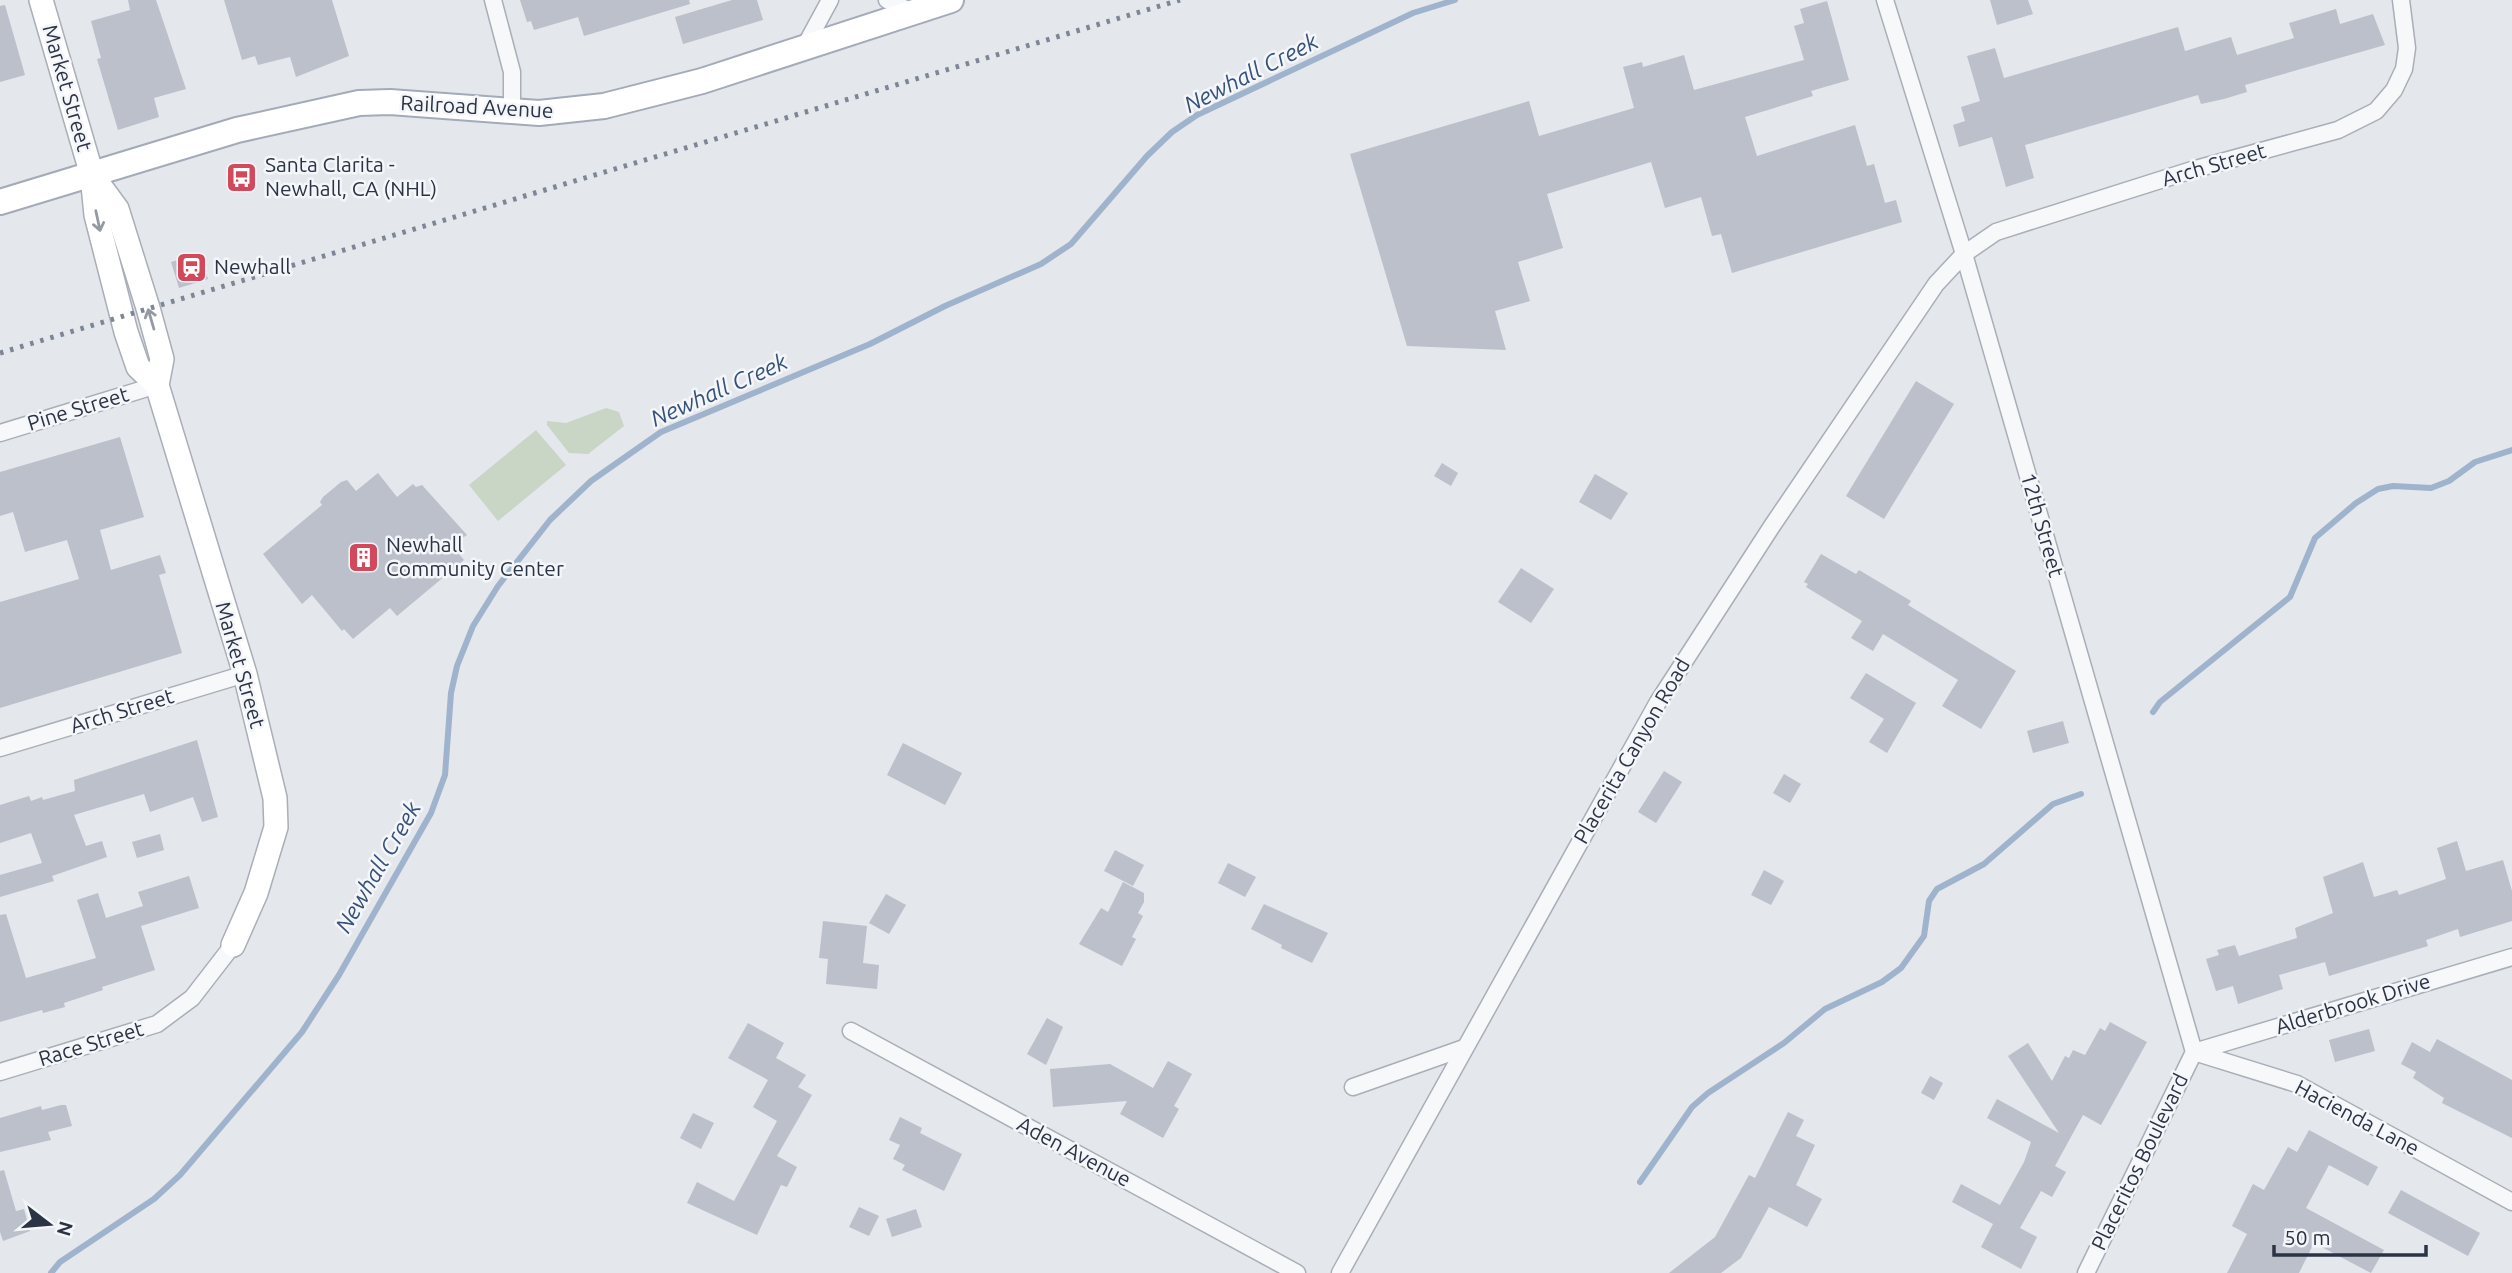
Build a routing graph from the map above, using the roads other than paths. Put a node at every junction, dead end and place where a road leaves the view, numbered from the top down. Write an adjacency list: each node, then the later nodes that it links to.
1 (41, 0): 11 (street, Market Street)
2 (493, 0): 10 (street)
3 (830, 0): 9 (street)
4 (887, 0): 8 (street)
5 (951, 0): 8 (main road, Railroad Avenue)
6 (1885, 0): 13 (street, 12th Street)
7 (2401, 0): 13 (street, Arch Street)
8 (912, 12): 9 (main road, Railroad Avenue)
9 (805, 46): 10 (main road, Railroad Avenue)
10 (512, 112): 11 (main road, Railroad Avenue)
11 (92, 175): 12 (main road, Railroad Avenue); 14 (street, Market Street)
12 (0, 202)
13 (1964, 254): 21 (street, Placerita Canyon Road); 22 (street, 12th Street)
14 (157, 385): 15 (street, Pine Street); 16 (street, Market Street)
15 (0, 433)
16 (245, 674): 17 (street, Arch Street); 18 (street, Market Street)
17 (0, 748)
18 (233, 945): 23 (street, Race Street)
19 (2512, 957): 22 (street, Alderbrook Drive)
20 (852, 1031): 26 (street, Aden Avenue)
21 (1464, 1048): 24 (street); 27 (street, Placerita Canyon Road)
22 (2194, 1052): 25 (street, Hacienda Lane); 28 (street, Placeritos Boulevard)
23 (0, 1072)
24 (1353, 1087)
25 (2512, 1202)
26 (1297, 1273)
27 (1340, 1273)
28 (2086, 1273)

